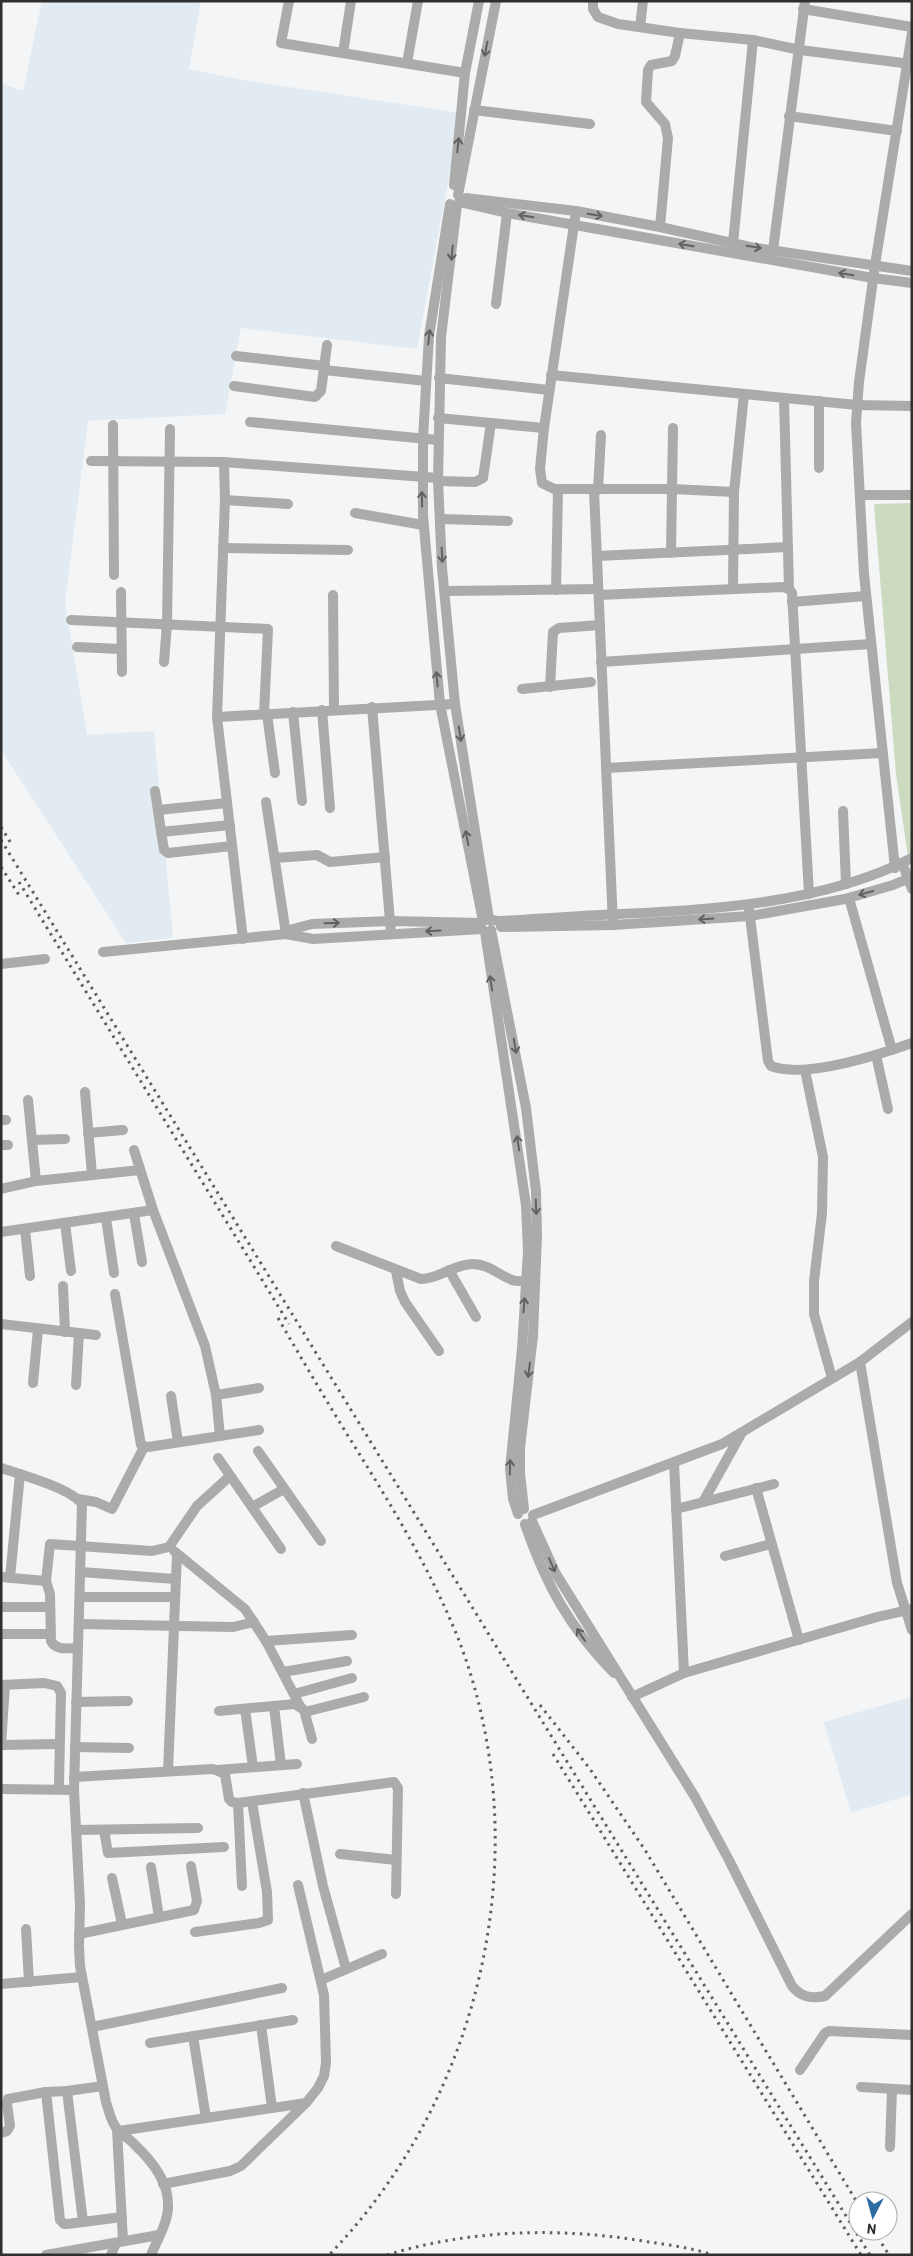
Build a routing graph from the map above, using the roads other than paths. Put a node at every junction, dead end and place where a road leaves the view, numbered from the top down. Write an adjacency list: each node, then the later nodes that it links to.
1 (289, 1): 15 (street)
2 (351, 1): 15 (street)
3 (418, 1): 16 (street)
4 (479, 1): 18 (street)
5 (496, 1): 19 (street, one-way to 19)
6 (593, 1): 10 (street)
7 (643, 1): 10 (street)
8 (804, 5): 9 (street); 14 (street)
9 (912, 27)
10 (640, 28): 11 (street)
11 (680, 33): 13 (street); 27 (street)
12 (912, 33): 17 (street)
13 (753, 40): 14 (street); 28 (street)
14 (800, 50): 17 (street); 20 (street)
15 (343, 53): 16 (street)
16 (407, 64): 18 (street)
17 (909, 64): 22 (street)
18 (465, 73): 23 (street, one-way to 18)
19 (474, 110): 21 (street); 23 (street)
20 (789, 116): 22 (street); 29 (street)
21 (590, 124)
22 (897, 131): 30 (street)
23 (456, 199): 24 (street); 25 (street); 39 (street, one-way to 39); 40 (street, one-way to 23)
24 (576, 211): 26 (street); 27 (street, one-way to 27)
25 (506, 213): 26 (street, one-way to 25); 34 (street)
26 (574, 225): 32 (street, one-way to 26); 38 (street)
27 (660, 226): 28 (street)
28 (733, 243): 29 (street, one-way to 29)
29 (773, 250): 30 (street)
30 (875, 265): 31 (street); 32 (street)
31 (912, 271)
32 (873, 278): 33 (street); 46 (street)
33 (912, 283)
34 (496, 304)
35 (327, 345): 37 (street)
36 (236, 356): 37 (street)
37 (324, 368): 40 (street); 41 (street)
38 (551, 375): 42 (street); 43 (street)
39 (440, 378): 42 (street); 48 (street)
40 (426, 381): 56 (street)
41 (234, 386)
42 (549, 390): 52 (street)
43 (744, 394): 44 (street); 68 (street)
44 (784, 398): 45 (street); 77 (street)
45 (819, 401): 46 (street); 62 (street)
46 (857, 405): 47 (street); 69 (street)
47 (912, 406)
48 (438, 418): 50 (street); 57 (street)
49 (250, 422): 56 (street)
50 (491, 422): 52 (street); 64 (street)
51 (113, 426): 59 (street)
52 (544, 428): 65 (street)
53 (673, 428): 66 (street)
54 (170, 429): 60 (street)
55 (601, 435): 67 (street)
56 (423, 438): 57 (street); 63 (street)
57 (438, 440): 64 (street)
58 (91, 461): 59 (street)
59 (114, 461): 60 (street); 83 (street)
60 (168, 461): 61 (street); 95 (street)
61 (224, 462): 63 (street); 71 (street)
62 (818, 468)
63 (422, 477): 64 (street); 76 (street, one-way to 63)
64 (438, 479): 74 (street)
65 (558, 489): 67 (street); 86 (street)
66 (672, 489): 67 (street); 68 (street); 81 (street)
67 (596, 490): 82 (street)
68 (734, 492): 80 (street)
69 (860, 495): 70 (street); 91 (street)
70 (912, 495)
71 (225, 500): 72 (street); 78 (street)
72 (288, 504)
73 (355, 513): 76 (street)
74 (440, 520): 75 (street); 87 (street, one-way to 87)
75 (508, 521)
76 (424, 525): 108 (street, one-way to 76)
77 (788, 547): 80 (street); 85 (street)
78 (224, 548): 79 (street); 97 (street)
79 (348, 550)
80 (734, 550): 81 (street); 84 (street)
81 (672, 553): 82 (street)
82 (597, 556): 89 (street)
83 (114, 575)
84 (733, 589): 85 (street); 89 (street)
85 (788, 589): 92 (street)
86 (556, 590): 87 (street); 89 (street)
87 (445, 591): 109 (street)
88 (121, 592): 94 (street)
89 (598, 592): 96 (street)
90 (333, 595): 112 (street)
91 (866, 596): 92 (street); 98 (street)
92 (792, 602): 101 (street)
93 (71, 620): 94 (street)
94 (120, 622): 95 (street); 100 (street)
95 (167, 624): 97 (street); 102 (street)
96 (600, 625): 103 (street); 106 (street)
97 (221, 627): 114 (street); 115 (street)
98 (871, 644): 101 (street); 116 (street)
99 (77, 648): 100 (street)
100 (121, 649): 104 (street)
101 (794, 649): 103 (street); 117 (street)
102 (164, 662)
103 (602, 662): 118 (street)
104 (122, 672)
105 (591, 682): 106 (street)
106 (550, 687): 107 (street)
107 (522, 688)
108 (440, 704): 109 (street); 110 (street); 141 (street, one-way to 108)
109 (455, 704): 141 (street, one-way to 141)
110 (372, 707): 112 (street); 130 (street)
111 (322, 710): 112 (street); 113 (street); 124 (street)
112 (334, 710)
113 (293, 712): 114 (street); 121 (street)
114 (266, 714): 115 (street); 119 (street)
115 (217, 717): 123 (street)
116 (882, 753): 117 (street); 132 (street)
117 (801, 758): 118 (street); 135 (street)
118 (606, 768): 139 (street)
119 (275, 773)
120 (155, 791): 125 (street)
121 (302, 801)
122 (266, 802): 131 (street)
123 (227, 803): 125 (street); 127 (street)
124 (330, 808)
125 (158, 810): 128 (street)
126 (843, 811): 134 (street)
127 (230, 825): 128 (street); 129 (street)
128 (161, 832): 129 (street)
129 (232, 846): 144 (street)
130 (385, 857): 131 (street); 140 (street)
131 (275, 858): 143 (street)
132 (903, 863): 133 (street); 134 (street)
133 (910, 882): 136 (street, one-way to 136)
134 (846, 884): 135 (street)
135 (809, 894): 137 (street)
136 (849, 898): 138 (street); 149 (street)
137 (749, 903): 138 (street); 139 (street)
138 (750, 916): 139 (street, one-way to 139); 151 (street)
139 (613, 920): 141 (street)
140 (391, 921): 141 (street); 142 (street); 143 (street, one-way to 140)
141 (487, 925): 142 (street, one-way to 142); 177 (street)
142 (391, 933): 143 (street)
143 (286, 934): 144 (street)
144 (243, 939): 145 (street)
145 (103, 952)
146 (45, 960): 147 (street)
147 (1, 964)
148 (912, 1043): 149 (street)
149 (892, 1050): 150 (street)
150 (876, 1055): 151 (street); 154 (street)
151 (805, 1070): 189 (street)
152 (85, 1092): 156 (street)
153 (28, 1100): 158 (street)
154 (888, 1109)
155 (123, 1130): 156 (street)
156 (88, 1133): 161 (street)
157 (65, 1139): 158 (street)
158 (32, 1140): 162 (street)
159 (134, 1150): 160 (street)
160 (140, 1170): 161 (street); 164 (street)
161 (92, 1174): 162 (street)
162 (36, 1181): 163 (street)
163 (1, 1189)
164 (153, 1210): 165 (street); 193 (street)
165 (134, 1214): 166 (street); 171 (street)
166 (106, 1218): 167 (street); 175 (street)
167 (65, 1223): 168 (street); 173 (street)
168 (25, 1229): 169 (street); 176 (street)
169 (1, 1232)
170 (336, 1246): 174 (street)
171 (142, 1262)
172 (449, 1270): 174 (street); 177 (street); 180 (street)
173 (72, 1271)
174 (396, 1271): 187 (street)
175 (114, 1273)
176 (30, 1276)
177 (531, 1281): 213 (street)
178 (63, 1286): 184 (street)
179 (115, 1294): 199 (street)
180 (476, 1318)
181 (912, 1322): 188 (street)
182 (1, 1324): 183 (street)
183 (38, 1328): 184 (street); 190 (street)
184 (65, 1332): 185 (street)
185 (79, 1333): 186 (street); 191 (street)
186 (96, 1336)
187 (439, 1351)
188 (860, 1362): 189 (street); 228 (street)
189 (832, 1378): 196 (street)
190 (33, 1383)
191 (76, 1385)
192 (259, 1388): 193 (street)
193 (216, 1395): 197 (street)
194 (172, 1396): 198 (street)
195 (259, 1430): 197 (street)
196 (741, 1433): 202 (street); 210 (street)
197 (220, 1436): 198 (street)
198 (178, 1442): 199 (street)
199 (144, 1447): 209 (street)
200 (258, 1451): 208 (street)
201 (218, 1458): 205 (street)
202 (674, 1462): 212 (street); 213 (street)
203 (1, 1468): 204 (street)
204 (20, 1474): 209 (street); 221 (street)
205 (230, 1476): 211 (street); 218 (street)
206 (774, 1484): 207 (street)
207 (756, 1488): 210 (street); 215 (street)
208 (284, 1489): 211 (street); 214 (street)
209 (78, 1499): 216 (street)
210 (703, 1502): 212 (street)
211 (252, 1507): 217 (street)
212 (676, 1509): 241 (street)
213 (526, 1517): 246 (street)
214 (321, 1541)
215 (771, 1544): 219 (street); 236 (street)
216 (82, 1546): 218 (street); 220 (street); 223 (street)
217 (281, 1549)
218 (173, 1551): 222 (street); 229 (street)
219 (725, 1556)
220 (81, 1572): 222 (street); 224 (street)
221 (6, 1578): 223 (street)
222 (176, 1579): 225 (street)
223 (46, 1581): 227 (street)
224 (80, 1597): 225 (street); 230 (street)
225 (175, 1597): 231 (street)
226 (1, 1607): 227 (street)
227 (50, 1607): 234 (street)
228 (909, 1610): 232 (street); 236 (street)
229 (254, 1622): 231 (street); 237 (street)
230 (79, 1624): 231 (street); 238 (street)
231 (173, 1626): 262 (street)
232 (912, 1630)
233 (1, 1634): 234 (street)
234 (50, 1634): 238 (street)
235 (352, 1635): 237 (street)
236 (798, 1640): 241 (street)
237 (266, 1641): 240 (street)
238 (78, 1648): 248 (street)
239 (347, 1660): 240 (street)
240 (283, 1672): 244 (street)
241 (684, 1673): 246 (street)
242 (352, 1678): 244 (street)
243 (3, 1685): 254 (street); 255 (street)
244 (294, 1694): 251 (street)
245 (364, 1697): 251 (street)
246 (632, 1697): 282 (street)
247 (128, 1701): 248 (street)
248 (76, 1702): 256 (street)
249 (274, 1706): 250 (street); 251 (street); 259 (street)
250 (245, 1709): 252 (street); 260 (street)
251 (303, 1709): 253 (street)
252 (219, 1711)
253 (312, 1739)
254 (59, 1744): 255 (street); 264 (street)
255 (1, 1745)
256 (75, 1747): 257 (street); 263 (street)
257 (129, 1748)
258 (297, 1764): 259 (street)
259 (281, 1765): 260 (street)
260 (253, 1767): 261 (street)
261 (218, 1770): 262 (street); 269 (street)
262 (168, 1771): 263 (street)
263 (74, 1777): 266 (street)
264 (59, 1784)
265 (1, 1789): 266 (street)
266 (74, 1790): 271 (street)
267 (304, 1793): 268 (street); 275 (street); 289 (street)
268 (252, 1802): 269 (street); 286 (street)
269 (238, 1803): 280 (street)
270 (198, 1828): 272 (street)
271 (76, 1830): 272 (street); 287 (street)
272 (104, 1830): 273 (street)
273 (224, 1847)
274 (340, 1854): 275 (street)
275 (396, 1860): 281 (street)
276 (191, 1866): 283 (street)
277 (151, 1867): 283 (street)
278 (112, 1878): 284 (street)
279 (298, 1885): 291 (street)
280 (242, 1886)
281 (396, 1894)
282 (912, 1914)
283 (159, 1918): 284 (street)
284 (122, 1924): 287 (street)
285 (26, 1929): 292 (street)
286 (195, 1932)
287 (79, 1934): 290 (street)
288 (382, 1954): 289 (street)
289 (346, 1970): 291 (street)
290 (82, 1977): 292 (street); 297 (street)
291 (321, 1980): 309 (street)
292 (29, 1982): 293 (street)
293 (1, 1984)
294 (282, 1988): 297 (street)
295 (293, 2020): 296 (street)
296 (261, 2025): 299 (street); 310 (street)
297 (92, 2027): 302 (street)
298 (912, 2035): 301 (street)
299 (193, 2036): 300 (street); 311 (street)
300 (150, 2043)
301 (800, 2070)
302 (103, 2086): 306 (street); 312 (street)
303 (860, 2087): 304 (street)
304 (892, 2089): 305 (street); 314 (street)
305 (912, 2090)
306 (67, 2091): 307 (street); 317 (street)
307 (46, 2092): 308 (street); 317 (street)
308 (6, 2098): 313 (street)
309 (306, 2103): 310 (street); 315 (street)
310 (272, 2108): 311 (street)
311 (206, 2118): 312 (street)
312 (118, 2130): 315 (street); 316 (street)
313 (1, 2133)
314 (890, 2147)
315 (163, 2184): 318 (street)
316 (122, 2218): 317 (street); 319 (street)
317 (83, 2222)
318 (159, 2235): 319 (street); 322 (street)
319 (120, 2242): 320 (street); 321 (street)
320 (46, 2255)
321 (111, 2255)
322 (150, 2255)

